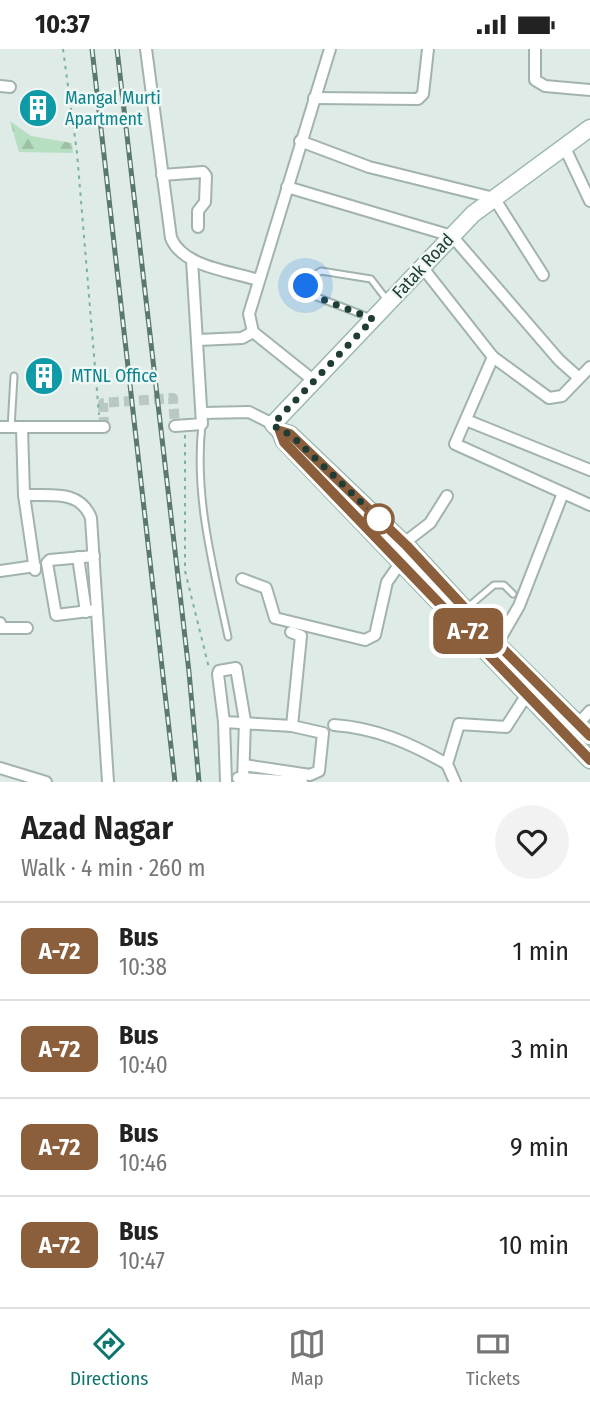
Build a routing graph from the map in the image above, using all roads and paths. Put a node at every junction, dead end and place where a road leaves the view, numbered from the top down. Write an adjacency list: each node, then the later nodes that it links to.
1 (63, 49): 33 (path)
2 (146, 49): 11 (street)
3 (330, 49): 7 (street)
4 (428, 49): 7 (street)
5 (535, 49): 6 (street)
6 (590, 90)
7 (314, 98): 9 (street)
8 (589, 130): 10 (main road, Fatak Road)
9 (300, 141): 12 (street); 13 (street)
10 (564, 146): 13 (main road, Fatak Road); 14 (street)
11 (162, 175): 15 (street); 17 (street)
12 (287, 187): 16 (street); 20 (street)
13 (494, 198): 16 (main road, Fatak Road); 19 (street)
14 (590, 201)
15 (198, 227)
16 (452, 236): 18 (main road, Fatak Road); 28 (street)
17 (192, 260): 20 (street); 24 (street)
18 (423, 268): 21 (main road, Fatak Road); 25 (street)
19 (543, 275)
20 (258, 280): 23 (street)
21 (389, 303): 22 (main road, Fatak Road); 22 (lane)
22 (373, 319): 29 (main road, Fatak Road)
23 (253, 332): 24 (street); 29 (street)
24 (198, 340): 30 (street)
25 (493, 357): 28 (street); 31 (street)
26 (590, 367): 28 (street)
27 (14, 376): 34 (lane)
28 (578, 377)
29 (313, 380): 35 (main road, Fatak Road)
30 (202, 418): 32 (street); 35 (street); 53 (lane)
31 (466, 420): 36 (street); 37 (street)
32 (180, 426): 55 (path)
33 (102, 427): 34 (street)
34 (11, 428): 38 (street)
35 (282, 433): 41 (main road); 44 (main road)
36 (590, 470)
37 (563, 493): 40 (street); 54 (street)
38 (24, 495): 42 (street); 45 (street)
39 (447, 496): 41 (street)
40 (590, 505)
41 (404, 543): 48 (main road)
42 (94, 556): 43 (street); 49 (street)
43 (78, 557): 49 (street); 49 (street)
44 (401, 562): 46 (street); 56 (main road)
45 (0, 571)
46 (242, 579)
47 (513, 594): 48 (lane)
48 (466, 609): 54 (main road)
49 (91, 611): 71 (street)
50 (0, 623): 51 (street)
51 (27, 628)
52 (291, 632): 62 (street)
53 (228, 637)
54 (497, 643): 60 (main road)
55 (209, 669)
56 (528, 693): 64 (main road); 65 (street)
57 (590, 711): 60 (street)
58 (245, 720): 59 (street); 59 (street); 62 (street); 66 (street)
59 (224, 722): 68 (street)
60 (578, 724): 63 (main road)
61 (334, 725): 65 (street)
62 (292, 726): 66 (street)
63 (590, 736)
64 (590, 760)
65 (447, 764): 73 (street)
66 (244, 765): 69 (street)
67 (0, 768): 70 (street)
68 (226, 779): 69 (street)
69 (243, 780): 72 (street)
70 (46, 782)
71 (108, 782)
72 (302, 782)
73 (455, 782)

